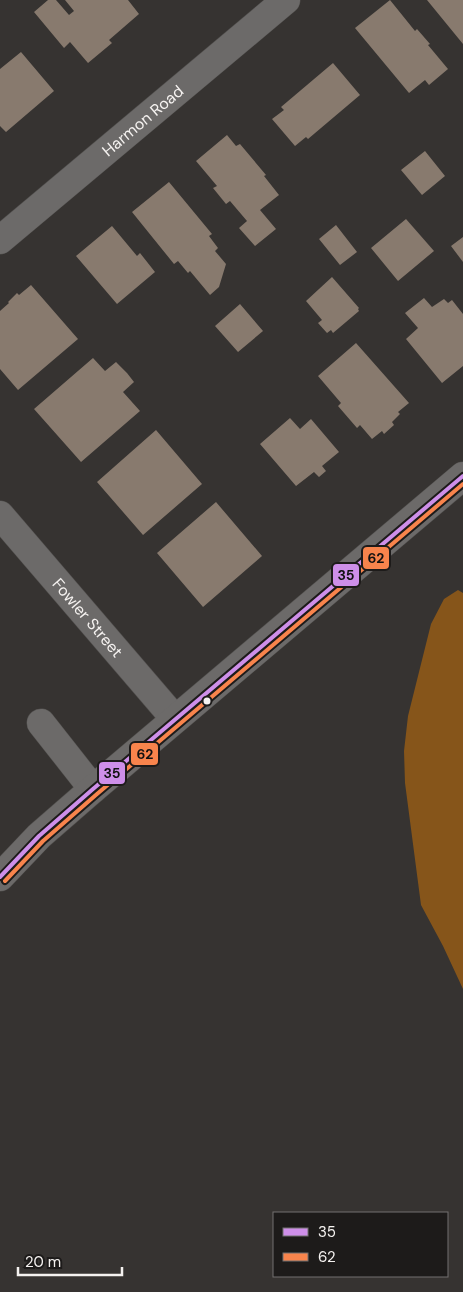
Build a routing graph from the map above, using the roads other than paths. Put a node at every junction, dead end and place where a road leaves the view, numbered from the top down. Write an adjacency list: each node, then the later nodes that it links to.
1 (286, 0): 2 (street, Harmon Road)
2 (0, 240)
3 (463, 476): 5 (street)
4 (0, 515): 5 (street, Fowler Street)
5 (175, 719): 7 (street)
6 (41, 722): 7 (street)
7 (93, 789): 8 (street)
8 (0, 877)

